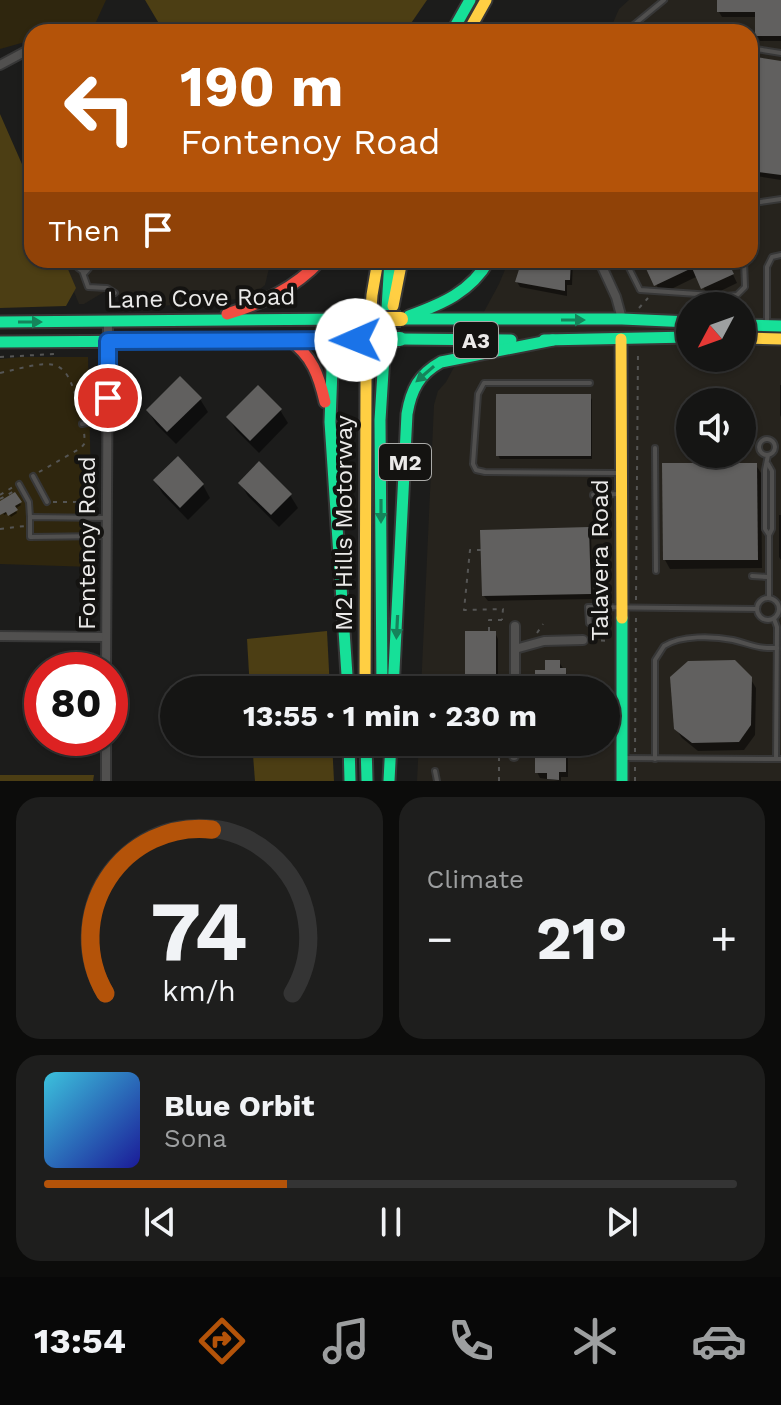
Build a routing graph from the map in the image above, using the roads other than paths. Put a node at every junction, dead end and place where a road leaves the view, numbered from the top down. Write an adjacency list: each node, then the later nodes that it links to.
1 (459, 0): 5 (main road)
2 (470, 0): 6 (main road)
3 (486, 0): 7 (main road)
4 (664, 0): 8 (lane)
5 (447, 24)
6 (456, 24)
7 (472, 24)
8 (635, 24)
9 (758, 49): 11 (lane)
10 (24, 53): 12 (street)
11 (781, 53)
12 (0, 65)
13 (781, 199): 14 (lane)
14 (758, 202)
15 (781, 255): 35 (lane)
16 (79, 268): 26 (lane)
17 (91, 268): 26 (lane)
18 (313, 268): 28 (main road)
19 (377, 268): 81 (main road, M2 Hills Motorway / M2)
20 (389, 268): 44 (main road, M2 Hills Motorway / M2)
21 (400, 268): 44 (main road, M2)
22 (484, 268): 30 (main road)
23 (603, 268): 31 (street)
24 (629, 268): 25 (lane)
25 (744, 268)
26 (83, 273): 27 (lane)
27 (115, 293)
28 (208, 319): 29 (main road, Lane Cove Road / A3); 32 (main road, Lane Cove Road / A3)
29 (351, 319): 30 (main road, Lane Cove Road / A3, bridge); 41 (main road)
30 (401, 319): 31 (main road, Lane Cove Road / A3, one-way to 31)
31 (622, 319): 33 (main road, Lane Cove Road / A3); 38 (main road, Talavera Road)
32 (108, 321): 34 (main road, Lane Cove Road / A3, one-way to 32); 43 (street, Fontenoy Road)
33 (676, 321)
34 (0, 322)
35 (774, 326)
36 (676, 337): 38 (main road, Lane Cove Road / A3)
37 (756, 338): 39 (main road)
38 (621, 339): 42 (main road, Lane Cove Road / A3); 54 (main road, Talavera Road)
39 (781, 339)
40 (289, 340): 41 (main road, Lane Cove Road / A3); 43 (main road, Lane Cove Road / A3); 48 (main road)
41 (339, 340): 42 (main road, Lane Cove Road / A3, bridge); 48 (main road)
42 (553, 340): 83 (main road, M2, one-way to 83)
43 (108, 341): 45 (main road, Lane Cove Road / A3); 61 (street, Fontenoy Road)
44 (383, 341): 82 (main road, M2 Hills Motorway / M2, one-way to 82)
45 (0, 342)
46 (590, 383): 54 (lane)
47 (97, 421): 49 (lane)
48 (330, 422): 80 (main road)
49 (82, 424)
50 (775, 447): 52 (lane); 53 (lane); 53 (lane)
51 (655, 448): 63 (lane)
52 (781, 453)
53 (768, 455): 65 (lane)
54 (621, 473): 57 (main road, Talavera Road)
55 (33, 476): 59 (lane)
56 (19, 484): 60 (lane)
57 (621, 494): 58 (lane); 68 (main road, Talavera Road)
58 (593, 495)
59 (47, 502)
60 (30, 517): 61 (lane); 62 (lane)
61 (107, 518): 62 (street, Fontenoy Road)
62 (107, 536): 75 (street, Fontenoy Road)
63 (656, 571)
64 (752, 576): 65 (lane)
65 (768, 577): 66 (lane)
66 (769, 597): 67 (lane); 69 (lane)
67 (780, 606): 70 (lane)
68 (622, 607): 69 (lane); 71 (lane); 91 (main road, Talavera Road)
69 (757, 609): 70 (lane)
70 (774, 619): 73 (lane)
71 (589, 623)
72 (515, 626): 78 (street)
73 (779, 628): 77 (lane)
74 (0, 636): 75 (street)
75 (106, 637): 79 (street, Fontenoy Road)
76 (587, 640): 78 (street)
77 (777, 648): 85 (lane); 92 (lane)
78 (515, 649): 84 (street)
79 (106, 652)
80 (347, 676)
81 (365, 676)
82 (382, 676)
83 (394, 676)
84 (515, 676)
85 (779, 708): 93 (lane)
86 (106, 756): 95 (street)
87 (349, 756): 96 (main road)
88 (366, 756): 97 (main road)
89 (382, 756): 98 (main road)
90 (390, 756): 99 (main road)
91 (629, 758): 92 (lane); 101 (main road, Talavera Road)
92 (655, 759): 93 (lane)
93 (778, 759)
94 (435, 771): 100 (lane)
95 (106, 781)
96 (350, 781)
97 (367, 781)
98 (382, 781)
99 (389, 781)
100 (437, 781)
101 (622, 781)

